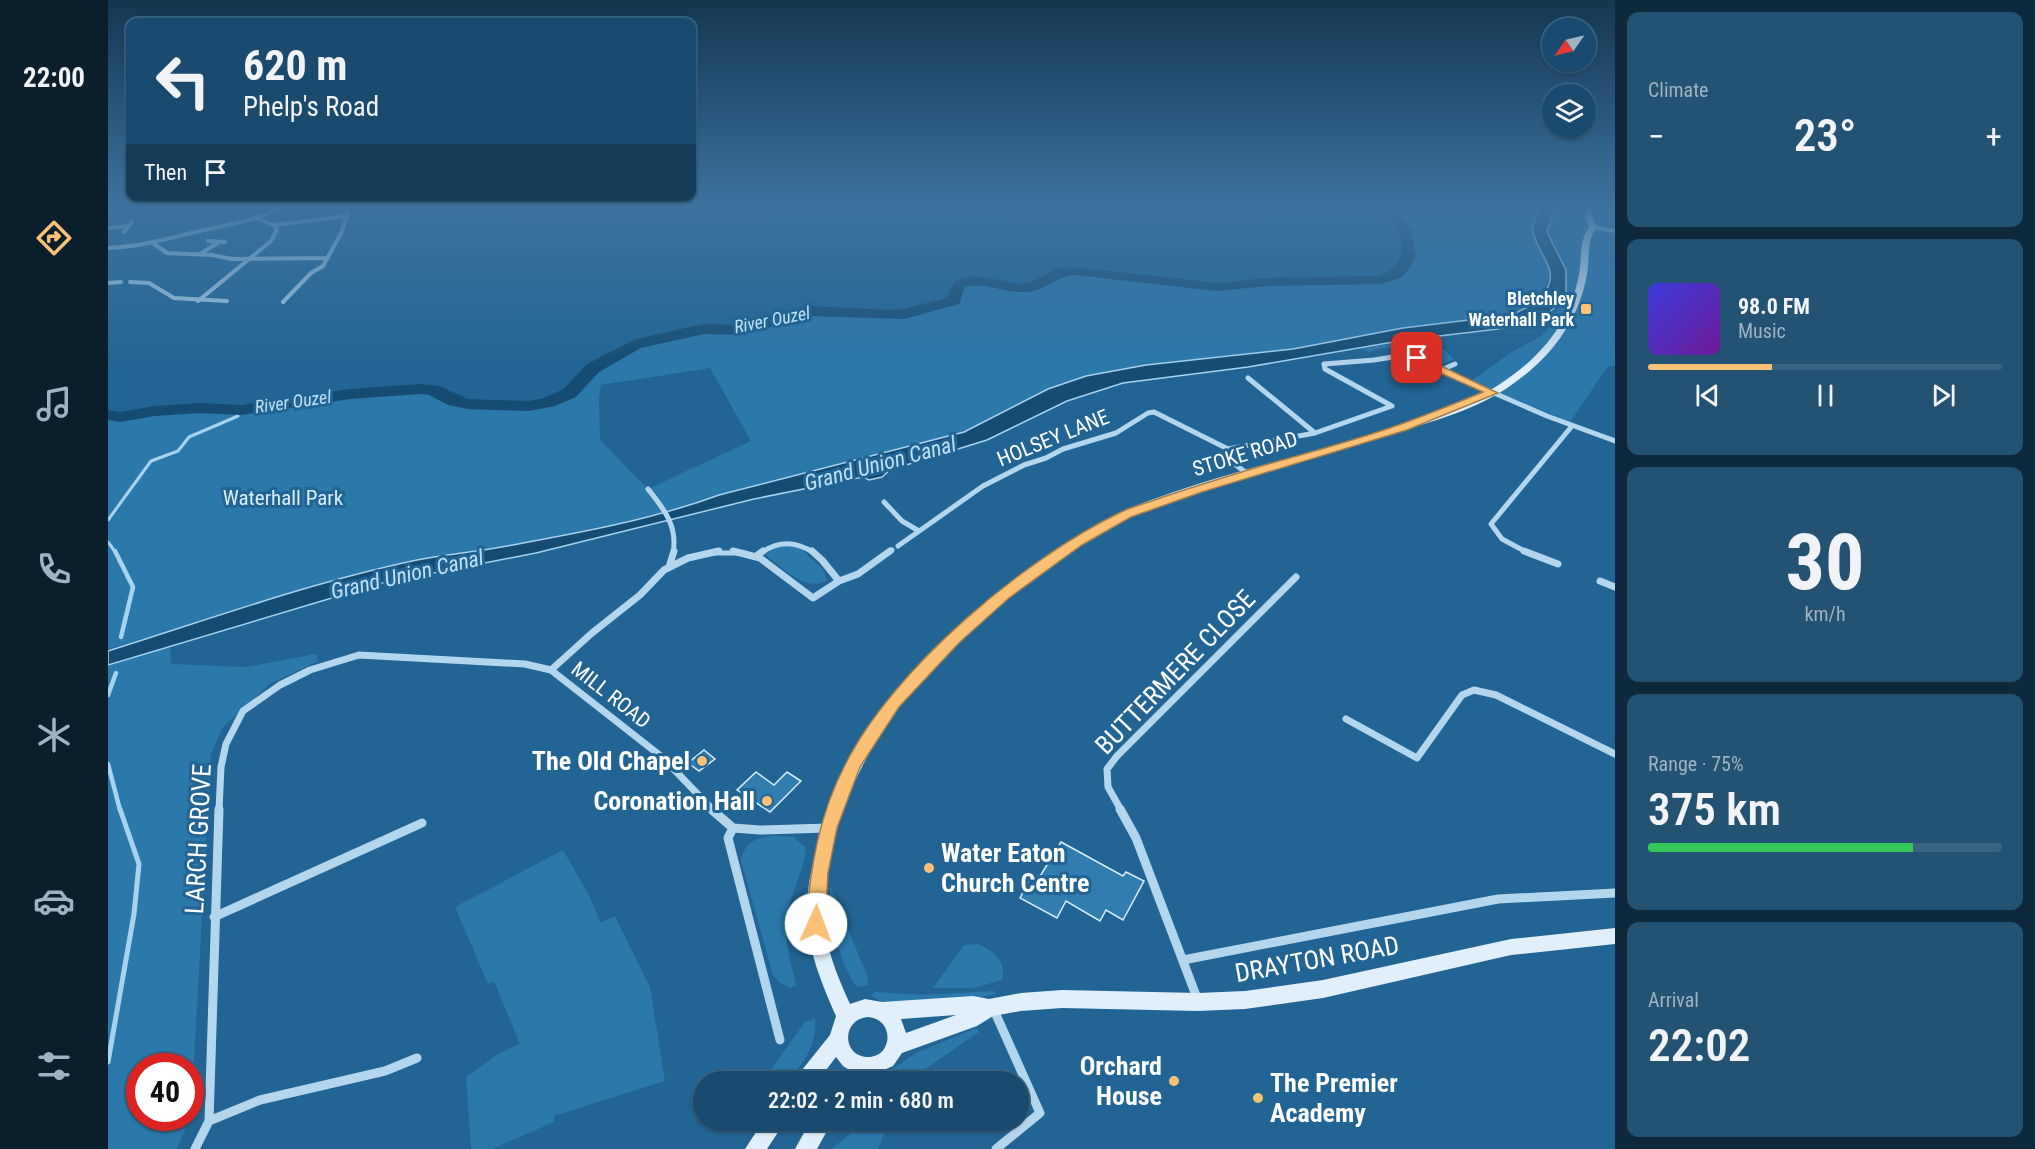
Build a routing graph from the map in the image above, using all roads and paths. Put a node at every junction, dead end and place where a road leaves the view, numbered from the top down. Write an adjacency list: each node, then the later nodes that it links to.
1 (249, 261): 7 (street)
2 (326, 261): 9 (street)
3 (1585, 261): 13 (street, STOKE ROAD)
4 (121, 282): 6 (street)
5 (130, 282): 7 (street)
6 (108, 283)
7 (198, 301): 8 (street)
8 (227, 301)
9 (283, 302)
10 (1455, 364): 11 (street)
11 (1442, 369): 13 (street); 15 (street)
12 (1248, 378): 15 (street)
13 (1492, 393): 14 (street); 18 (street, STOKE ROAD)
14 (1572, 426): 16 (street); 23 (street)
15 (1315, 434): 17 (street)
16 (1615, 441)
17 (1228, 449): 18 (street); 21 (street, HOLSEY LANE)
18 (1248, 474): 34 (street, STOKE ROAD)
19 (648, 489): 24 (street)
20 (884, 502): 21 (street)
21 (919, 531): 26 (street, HOLSEY LANE)
22 (756, 556): 24 (street, MILL ROAD); 26 (street, MILL ROAD); 26 (street)
23 (1558, 564)
24 (669, 567): 29 (street, MILL ROAD)
25 (1296, 577): 38 (street, BUTTERMERE CLOSE)
26 (839, 581)
27 (1600, 581): 28 (street)
28 (1615, 587)
29 (551, 670): 33 (street, MILL ROAD); 36 (street, LARCH GROVE)
30 (1346, 719): 31 (street)
31 (1615, 754)
32 (422, 824): 36 (street)
33 (734, 828): 34 (street); 44 (street)
34 (828, 828): 42 (street, STOKE ROAD)
35 (1615, 893): 38 (street, DRAYTON ROAD)
36 (214, 917): 50 (street, LARCH GROVE)
37 (1615, 936): 39 (street, DRAYTON ROAD)
38 (1183, 960): 39 (street, BUTTERMERE CLOSE)
39 (1198, 1002): 40 (street, DRAYTON ROAD)
40 (991, 1008): 41 (street, DRAYTON ROAD); 45 (street, DRAYTON ROAD); 56 (street)
41 (883, 1011): 42 (street); 45 (street)
42 (846, 1017): 43 (street)
43 (839, 1038): 47 (street); 48 (street)
44 (780, 1040)
45 (895, 1046): 47 (street)
46 (417, 1058): 50 (street)
47 (867, 1066): 49 (street)
48 (814, 1071)
49 (863, 1071)
50 (209, 1121): 53 (street, LARCH GROVE)
51 (768, 1131): 54 (street)
52 (816, 1131): 55 (street)
53 (195, 1149)
54 (756, 1149)
55 (805, 1149)
56 (996, 1149)

